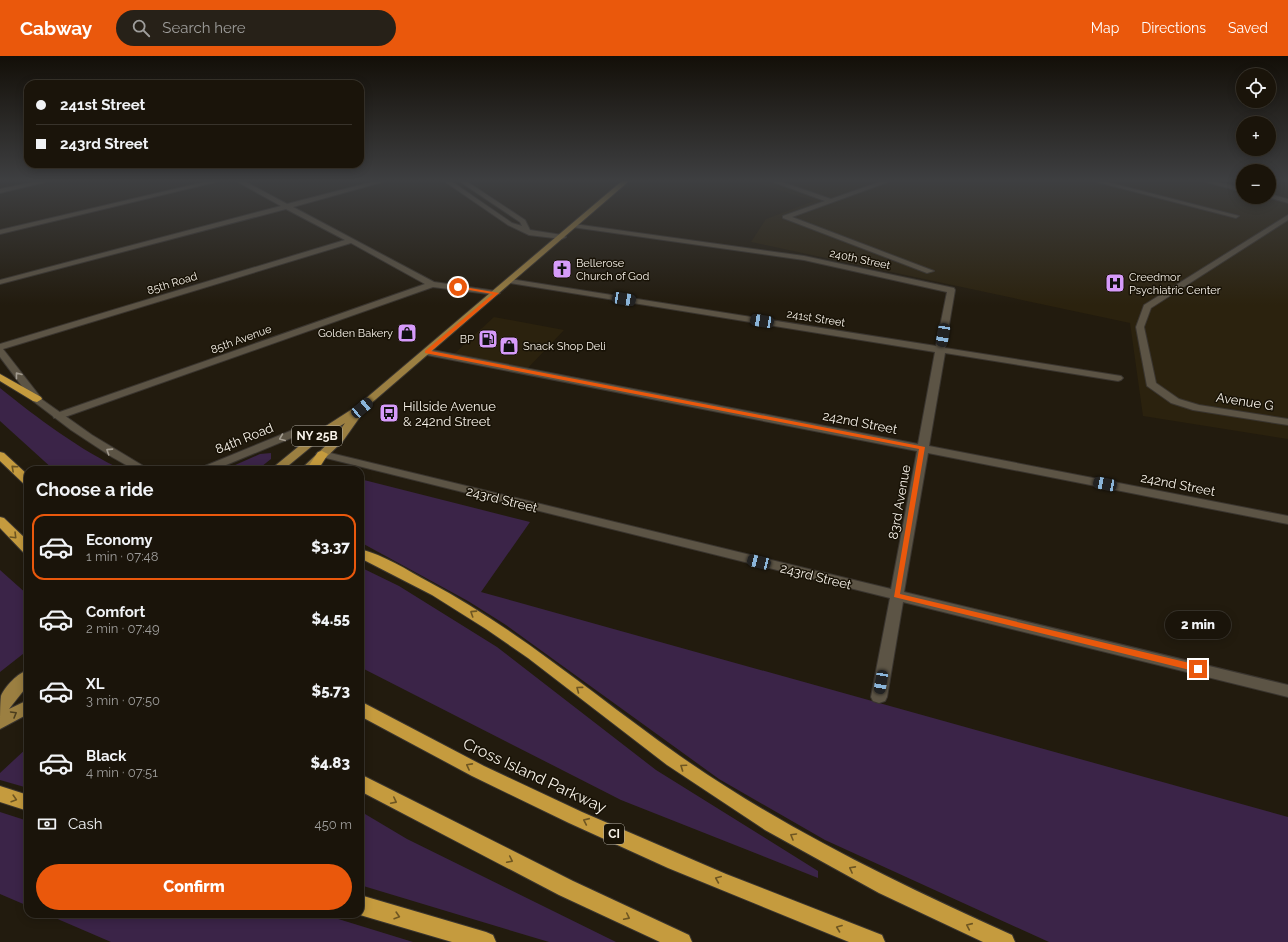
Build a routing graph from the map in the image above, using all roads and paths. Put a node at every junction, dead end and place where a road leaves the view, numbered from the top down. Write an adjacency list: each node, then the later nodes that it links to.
1 (41, 222): 11 (street)
2 (224, 222): 16 (street)
3 (316, 222): 13 (street)
4 (508, 222): 10 (street)
5 (524, 222): 10 (street)
6 (578, 222): 9 (main road, NY 25B)
7 (799, 222): 14 (street)
8 (1280, 222): 29 (street, Avenue G)
9 (574, 226): 12 (main road, NY 25B); 18 (street, 240th Street)
10 (527, 230): 12 (street)
11 (0, 232)
12 (562, 237): 15 (main road, NY 25B)
13 (351, 241): 17 (street); 20 (street, 85th Road)
14 (930, 271)
15 (510, 281): 19 (main road, NY 25B); 21 (street, 241st Street)
16 (0, 282)
17 (432, 284): 19 (street); 28 (street, 85th Avenue)
18 (951, 290): 21 (street, 83rd Avenue)
19 (496, 293): 23 (main road, NY 25B)
20 (0, 347)
21 (940, 350): 25 (street, 241st Street); 31 (street, 83rd Avenue)
22 (0, 351): 26 (street, one-way to 22)
23 (427, 352): 27 (main road, NY 25B); 31 (street, 242nd Street)
24 (0, 377): 26 (highway)
25 (1118, 378)
26 (37, 399): 28 (street)
27 (362, 408): 30 (main road, NY 25B); 32 (main road, NY 25B)
28 (58, 416): 34 (street, one-way to 28)
29 (1288, 422)
30 (318, 435): 35 (street, 84th Road, one-way to 35); 36 (main road, NY 25B)
31 (923, 448): 40 (street, 242nd Street); 44 (street, 83rd Avenue)
32 (322, 454): 37 (main road, NY 25B); 38 (highway); 44 (street, 243rd Street)
33 (0, 455): 39 (highway, one-way to 33)
34 (136, 466)
35 (214, 466)
36 (281, 466)
37 (310, 466)
38 (314, 466)
39 (24, 477)
40 (1288, 520)
41 (0, 521): 42 (highway, one-way to 42)
42 (24, 546)
43 (364, 555): 59 (highway, one-way to 43)
44 (896, 595): 46 (street, 243rd Street); 47 (street, 83rd Avenue)
45 (23, 680): 49 (main road)
46 (1288, 691)
47 (879, 696)
48 (24, 708): 51 (main road, one-way to 48)
49 (0, 710)
50 (364, 710): 58 (highway, Cross Island Parkway / CI, one-way to 50)
51 (0, 722)
52 (364, 784): 57 (highway, one-way to 57)
53 (0, 794): 54 (highway, one-way to 54)
54 (24, 802)
55 (364, 906): 56 (highway, one-way to 56)
56 (486, 942)
57 (682, 942)
58 (875, 942)
59 (1004, 942)

